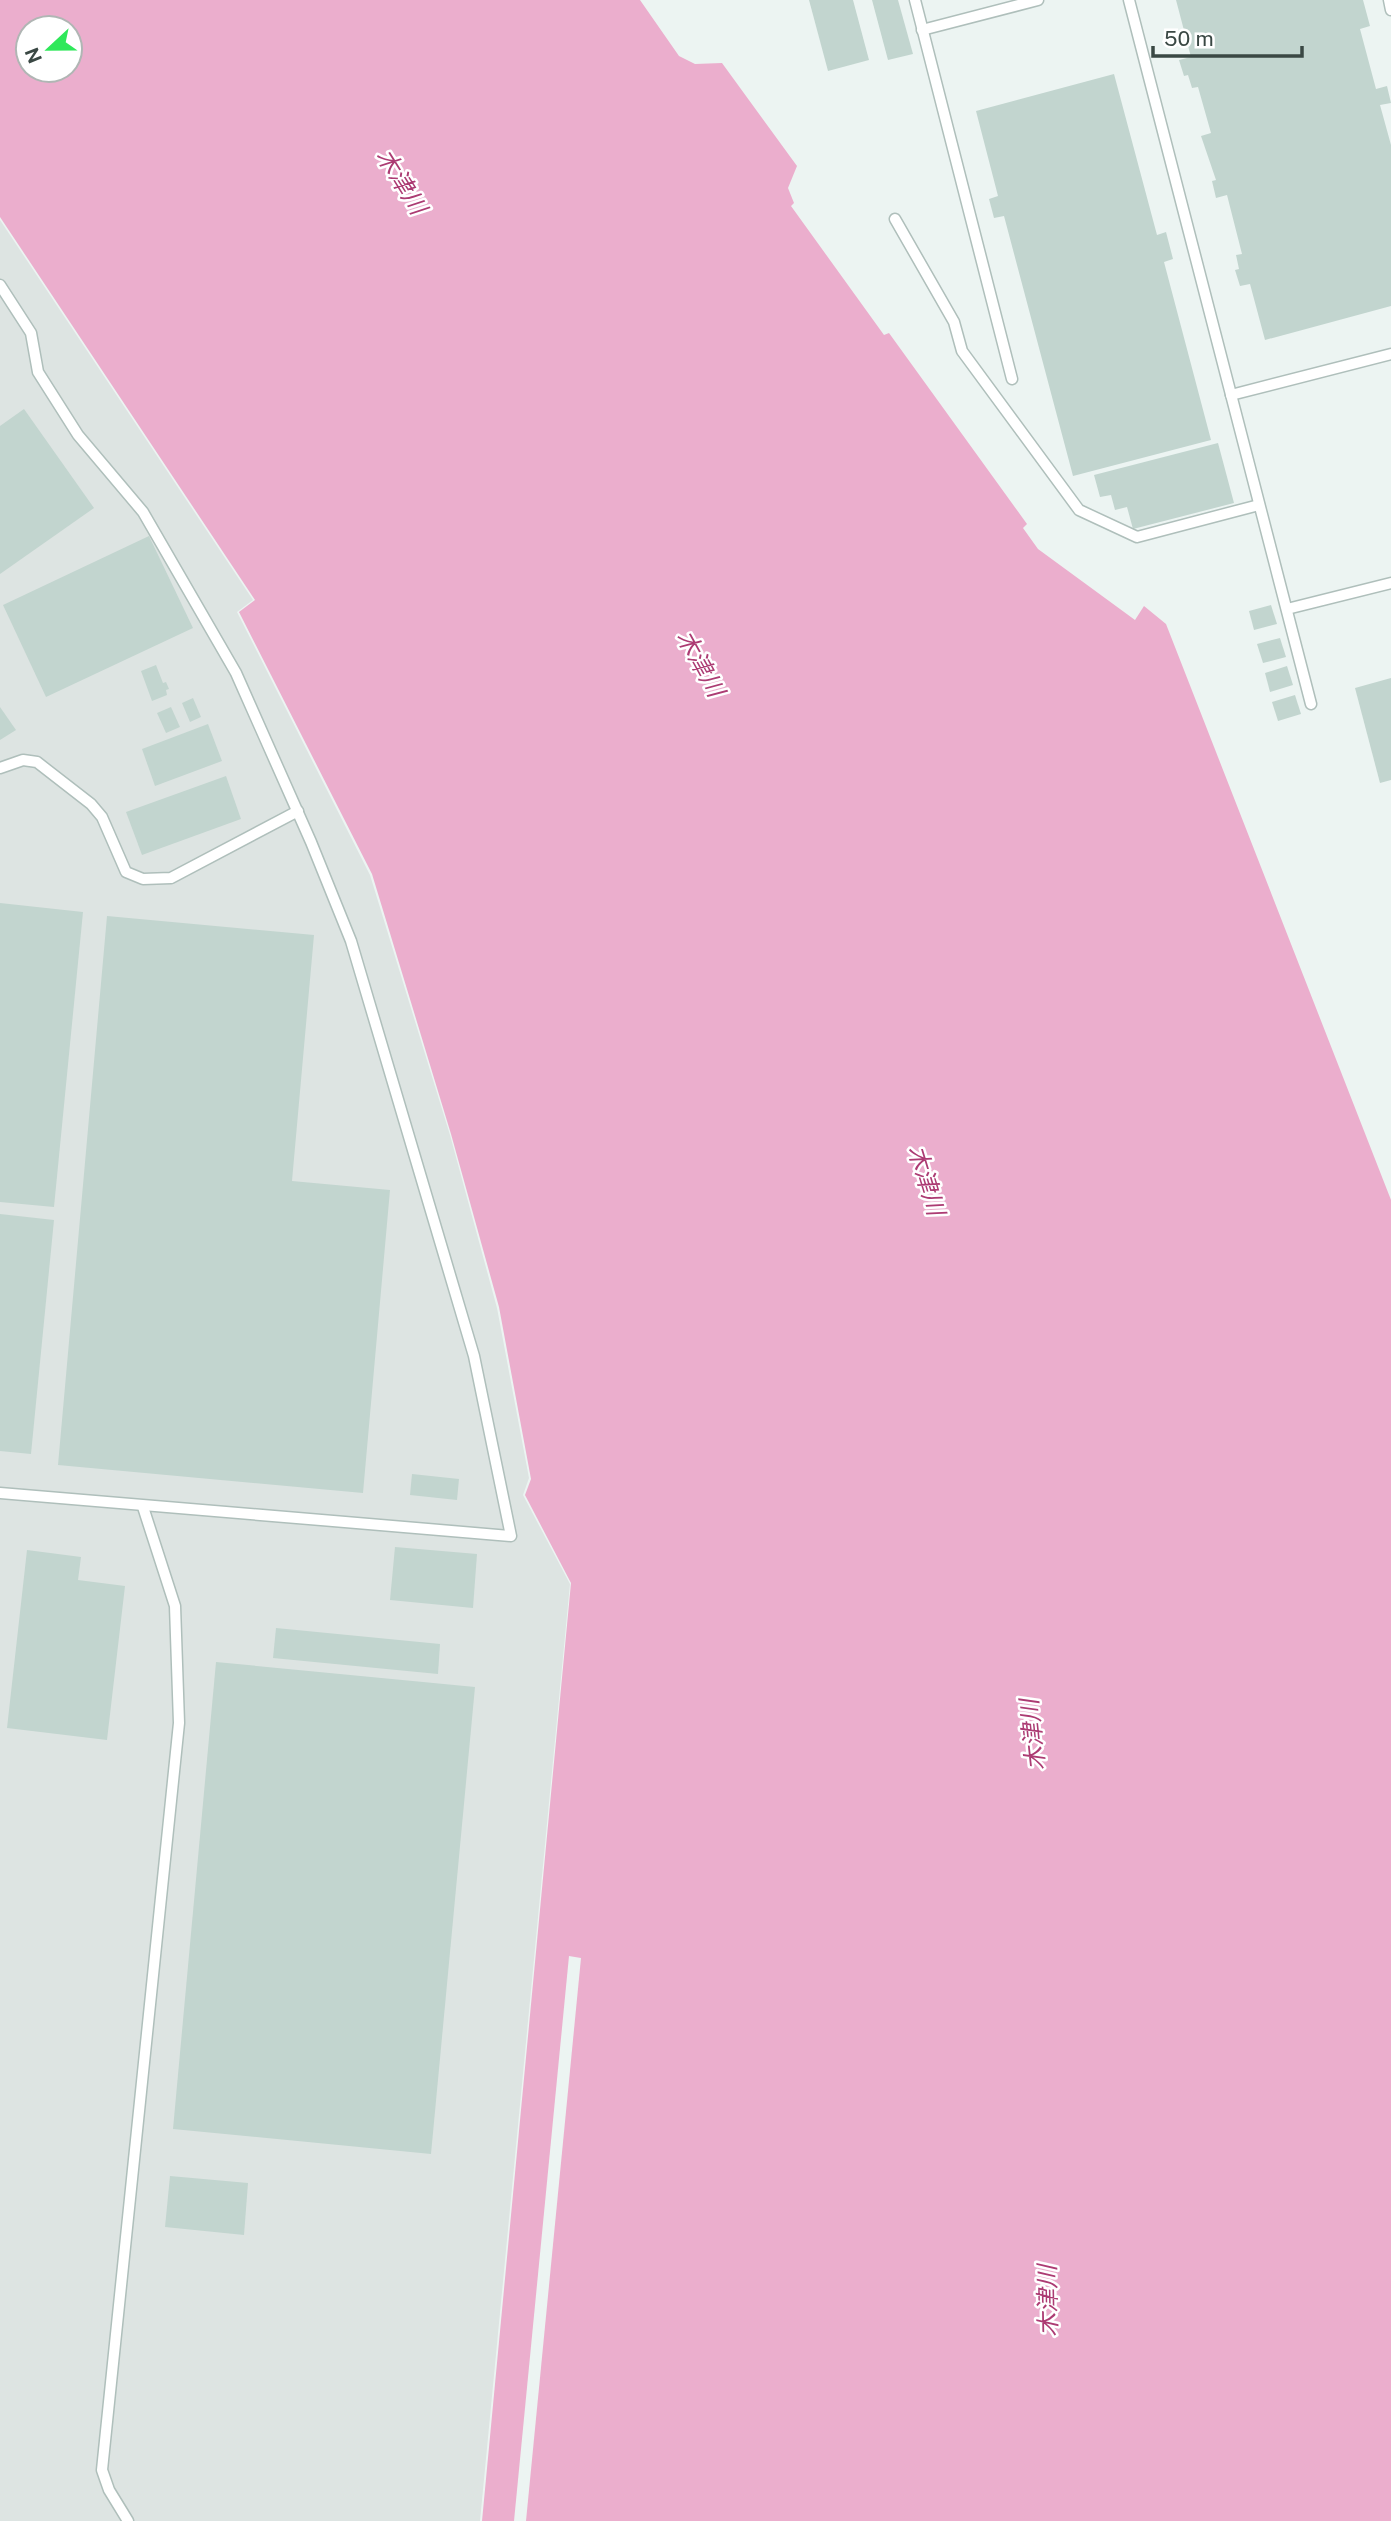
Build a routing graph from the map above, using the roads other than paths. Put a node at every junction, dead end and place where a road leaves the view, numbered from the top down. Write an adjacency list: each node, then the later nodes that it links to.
1 (915, 0): 6 (lane)
2 (1038, 0): 6 (lane)
3 (1129, 0): 11 (lane)
4 (1388, 0): 5 (lane)
5 (1391, 10)
6 (922, 30): 10 (lane)
7 (895, 219): 12 (lane)
8 (0, 285): 17 (lane)
9 (1391, 354): 11 (lane)
10 (1012, 379)
11 (1231, 395): 12 (lane)
12 (1259, 505): 14 (lane)
13 (1391, 583): 14 (lane)
14 (1286, 609): 15 (lane)
15 (1311, 704)
16 (0, 768): 17 (lane)
17 (298, 811): 19 (lane)
18 (0, 1493): 19 (lane)
19 (143, 1507): 20 (lane)
20 (128, 2521)

